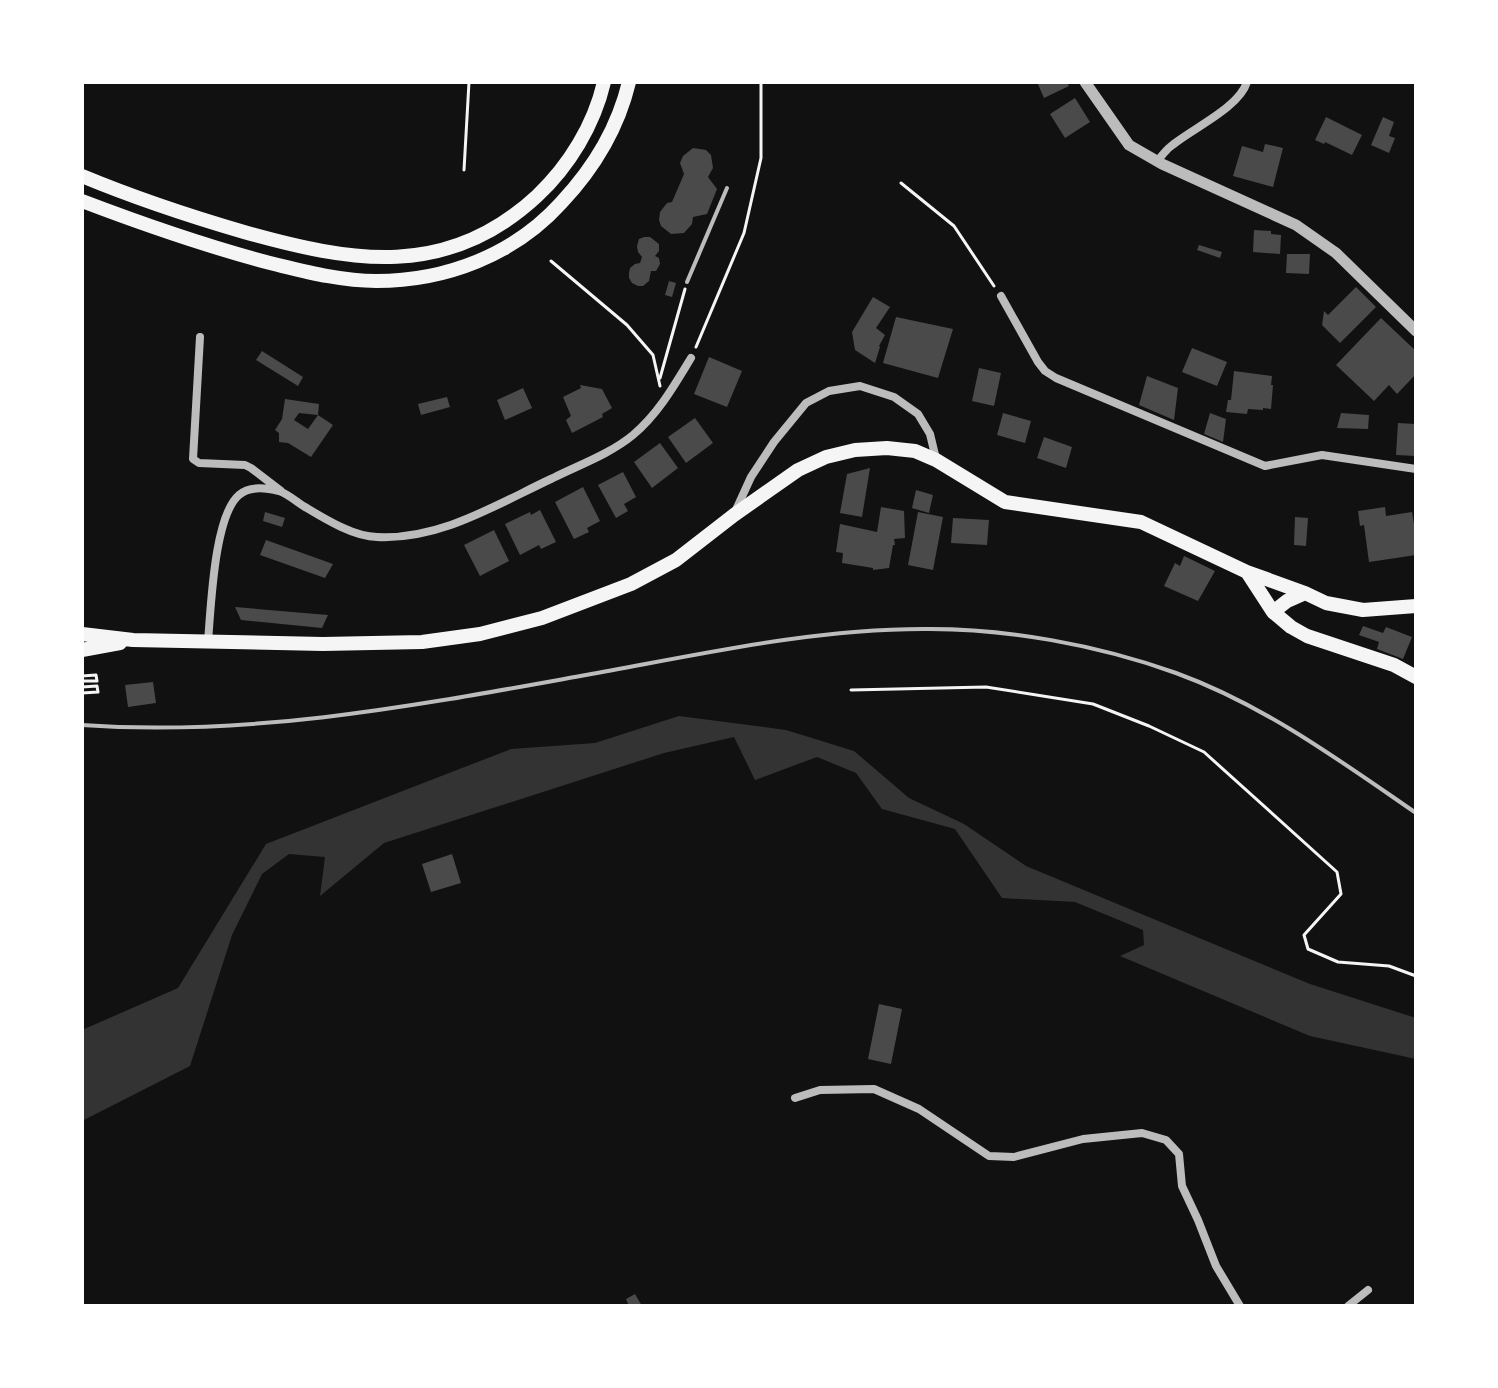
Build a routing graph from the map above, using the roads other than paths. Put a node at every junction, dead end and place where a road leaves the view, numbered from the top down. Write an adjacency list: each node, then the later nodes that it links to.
1 (604, 82): 6 (main road)
2 (629, 82): 8 (main road)
3 (1085, 82): 5 (street)
4 (1247, 82): 5 (street)
5 (1159, 163): 11 (street)
6 (82, 176)
7 (727, 188): 9 (lane)
8 (82, 201)
9 (687, 282)
10 (1001, 296): 15 (street)
11 (1416, 331)
12 (200, 337): 16 (street)
13 (691, 358): 16 (street)
14 (936, 460): 17 (main road); 17 (street); 18 (main road)
15 (1416, 469)
16 (281, 492): 24 (street)
17 (734, 515): 24 (main road)
18 (1247, 572): 19 (main road); 21 (main road)
19 (1305, 593): 20 (main road); 21 (main road)
20 (1416, 606)
21 (1273, 612): 26 (main road)
22 (82, 634): 23 (main road)
23 (133, 640): 24 (main road); 25 (main road)
24 (208, 641)
25 (82, 650)
26 (1416, 677)
27 (82, 725): 28 (lane)
28 (1416, 813)
29 (795, 1098): 31 (street)
30 (1368, 1290): 32 (street)
31 (1240, 1306)
32 (1348, 1306)

